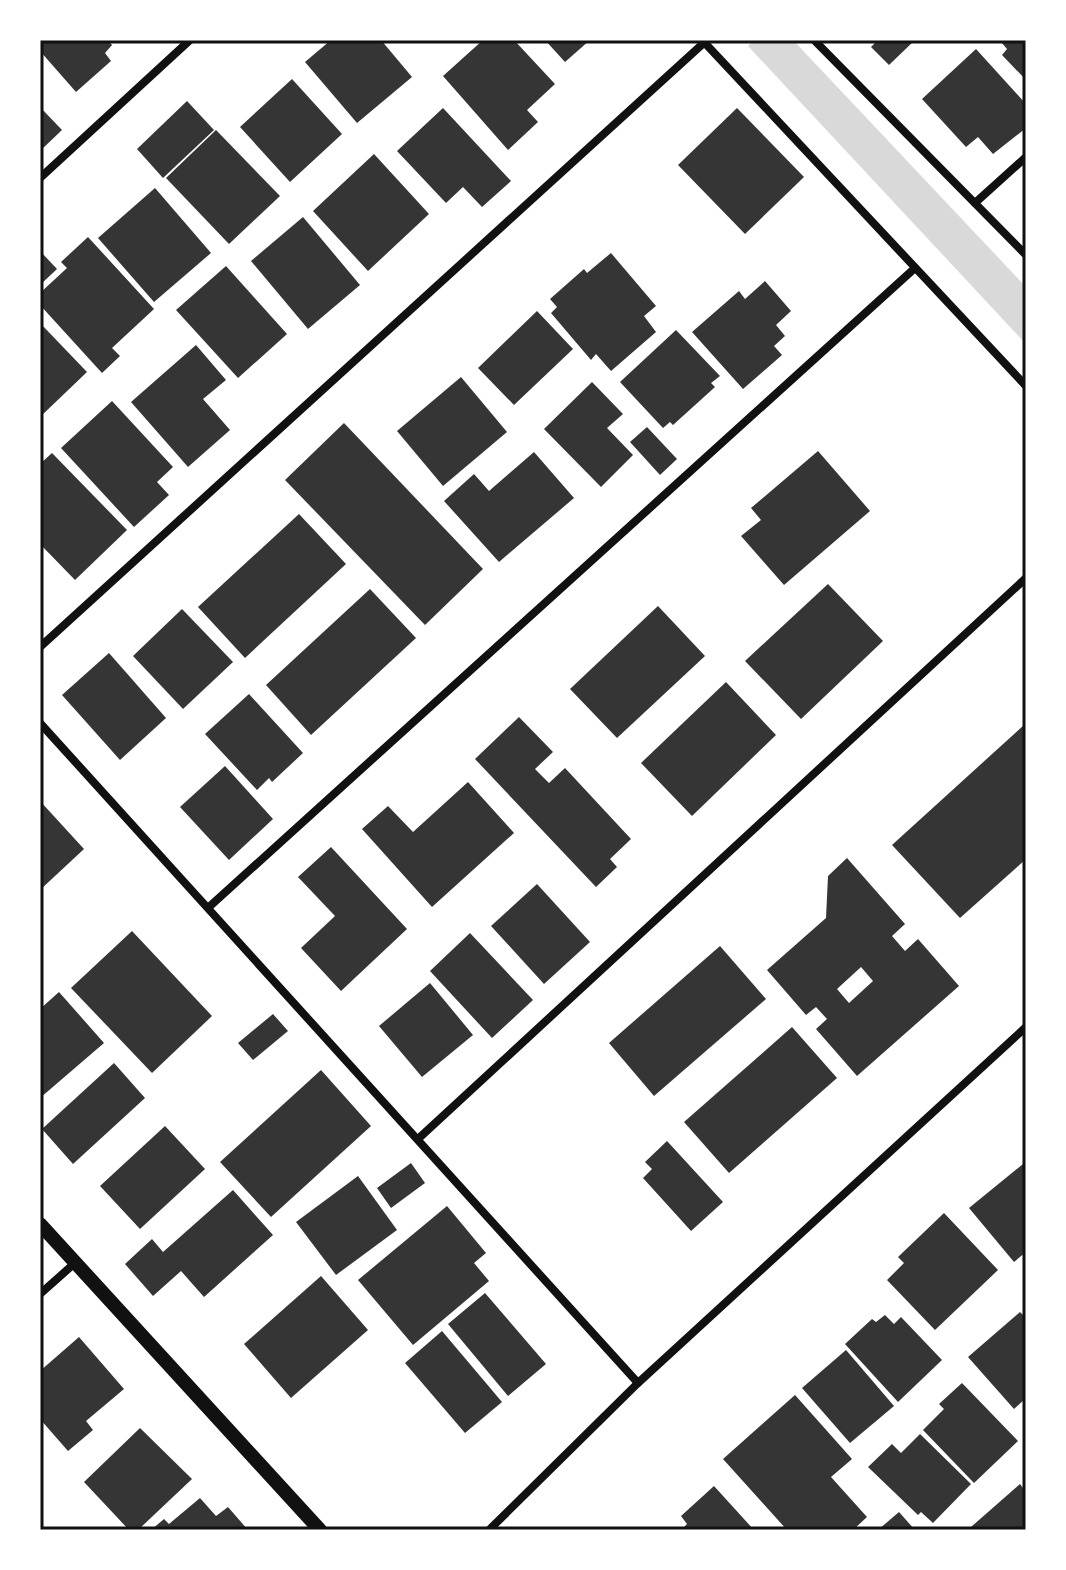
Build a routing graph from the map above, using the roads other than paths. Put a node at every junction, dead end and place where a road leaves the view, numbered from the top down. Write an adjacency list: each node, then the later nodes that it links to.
1 (190, 40): 5 (street)
2 (814, 40): 6 (street)
3 (704, 41): 8 (street); 11 (street)
4 (1026, 157): 6 (street)
5 (40, 178)
6 (975, 203): 7 (street)
7 (1026, 255)
8 (915, 268): 9 (street); 13 (street)
9 (1026, 386)
10 (1026, 578): 15 (street)
11 (40, 647)
12 (40, 723): 13 (street)
13 (209, 907): 15 (street)
14 (1026, 1027): 19 (street)
15 (418, 1139): 19 (street)
16 (40, 1224): 17 (street)
17 (76, 1262): 18 (street); 20 (street)
18 (40, 1294)
19 (638, 1383): 21 (street)
20 (320, 1530)
21 (489, 1530)

